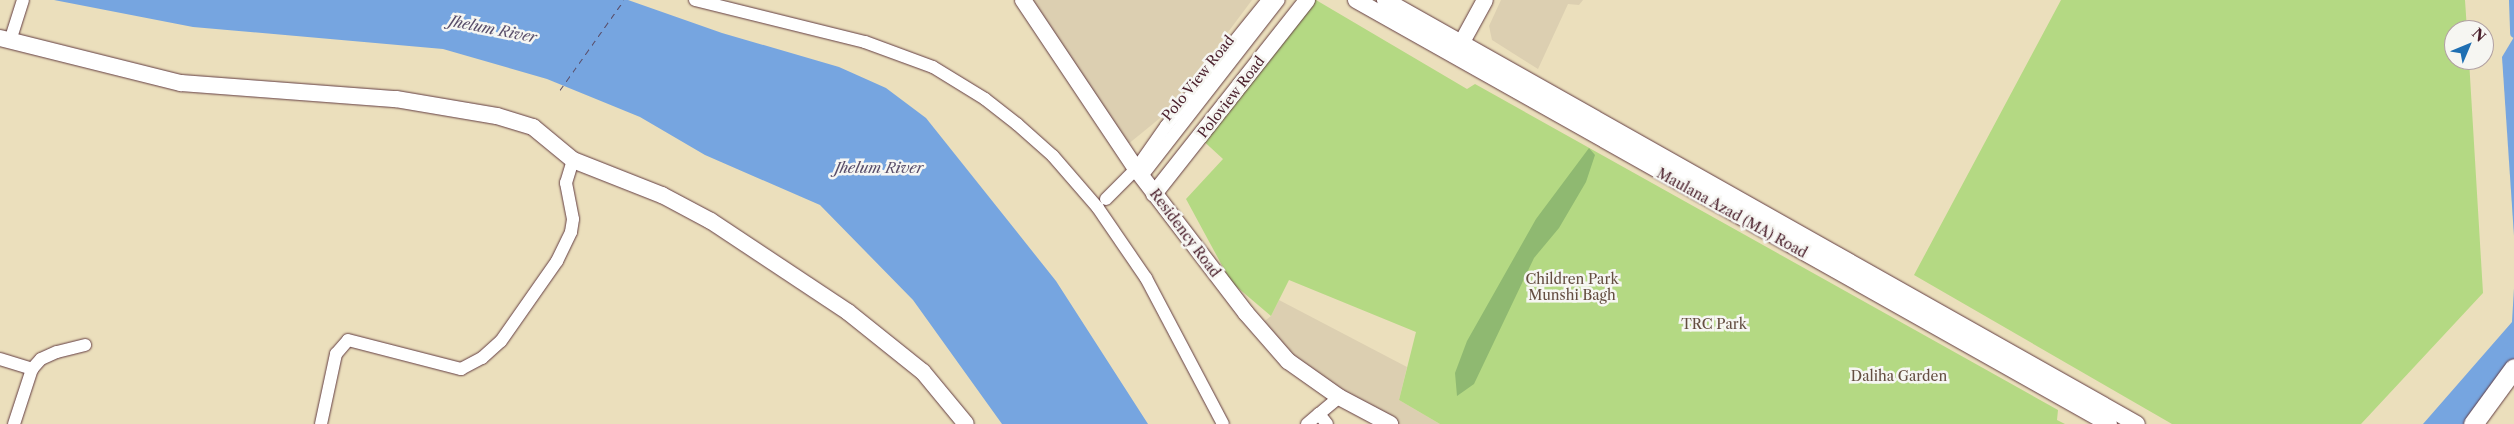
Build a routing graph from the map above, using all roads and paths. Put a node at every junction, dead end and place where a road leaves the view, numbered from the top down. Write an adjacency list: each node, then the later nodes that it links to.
1 (23, 0): 11 (street)
2 (695, 0): 16 (street)
3 (1022, 0): 14 (main road, Residency Road)
4 (1268, 0): 14 (street)
5 (1279, 0): 14 (street, Polo View Road)
6 (1307, 0): 15 (main road, Poloview Road)
7 (1356, 0): 12 (main road, Maulana Azad (MA) Road)
8 (1385, 0): 12 (main road, Maulana Azad (MA) Road)
9 (1472, 0): 12 (main road)
10 (1485, 0): 12 (main road)
11 (8, 35): 13 (main road)
12 (1453, 47): 30 (main road, Maulana Azad (MA) Road); 31 (main road, Maulana Azad (MA) Road)
13 (573, 160): 25 (street); 26 (main road)
14 (1138, 173): 15 (main road, Residency Road); 16 (street)
15 (1154, 194): 22 (main road, Residency Road)
16 (1102, 204): 27 (street)
17 (85, 345): 20 (street)
18 (0, 359): 20 (street)
19 (2514, 368): 32 (highway)
20 (32, 369): 24 (street)
21 (2514, 383): 33 (highway)
22 (1339, 397): 23 (street); 29 (main road, Residency Road)
23 (1323, 419): 28 (street)
24 (14, 424)
25 (321, 424)
26 (966, 424)
27 (1223, 424)
28 (1307, 424)
29 (1390, 424)
30 (2108, 424)
31 (2137, 424)
32 (2474, 424)
33 (2485, 424)

